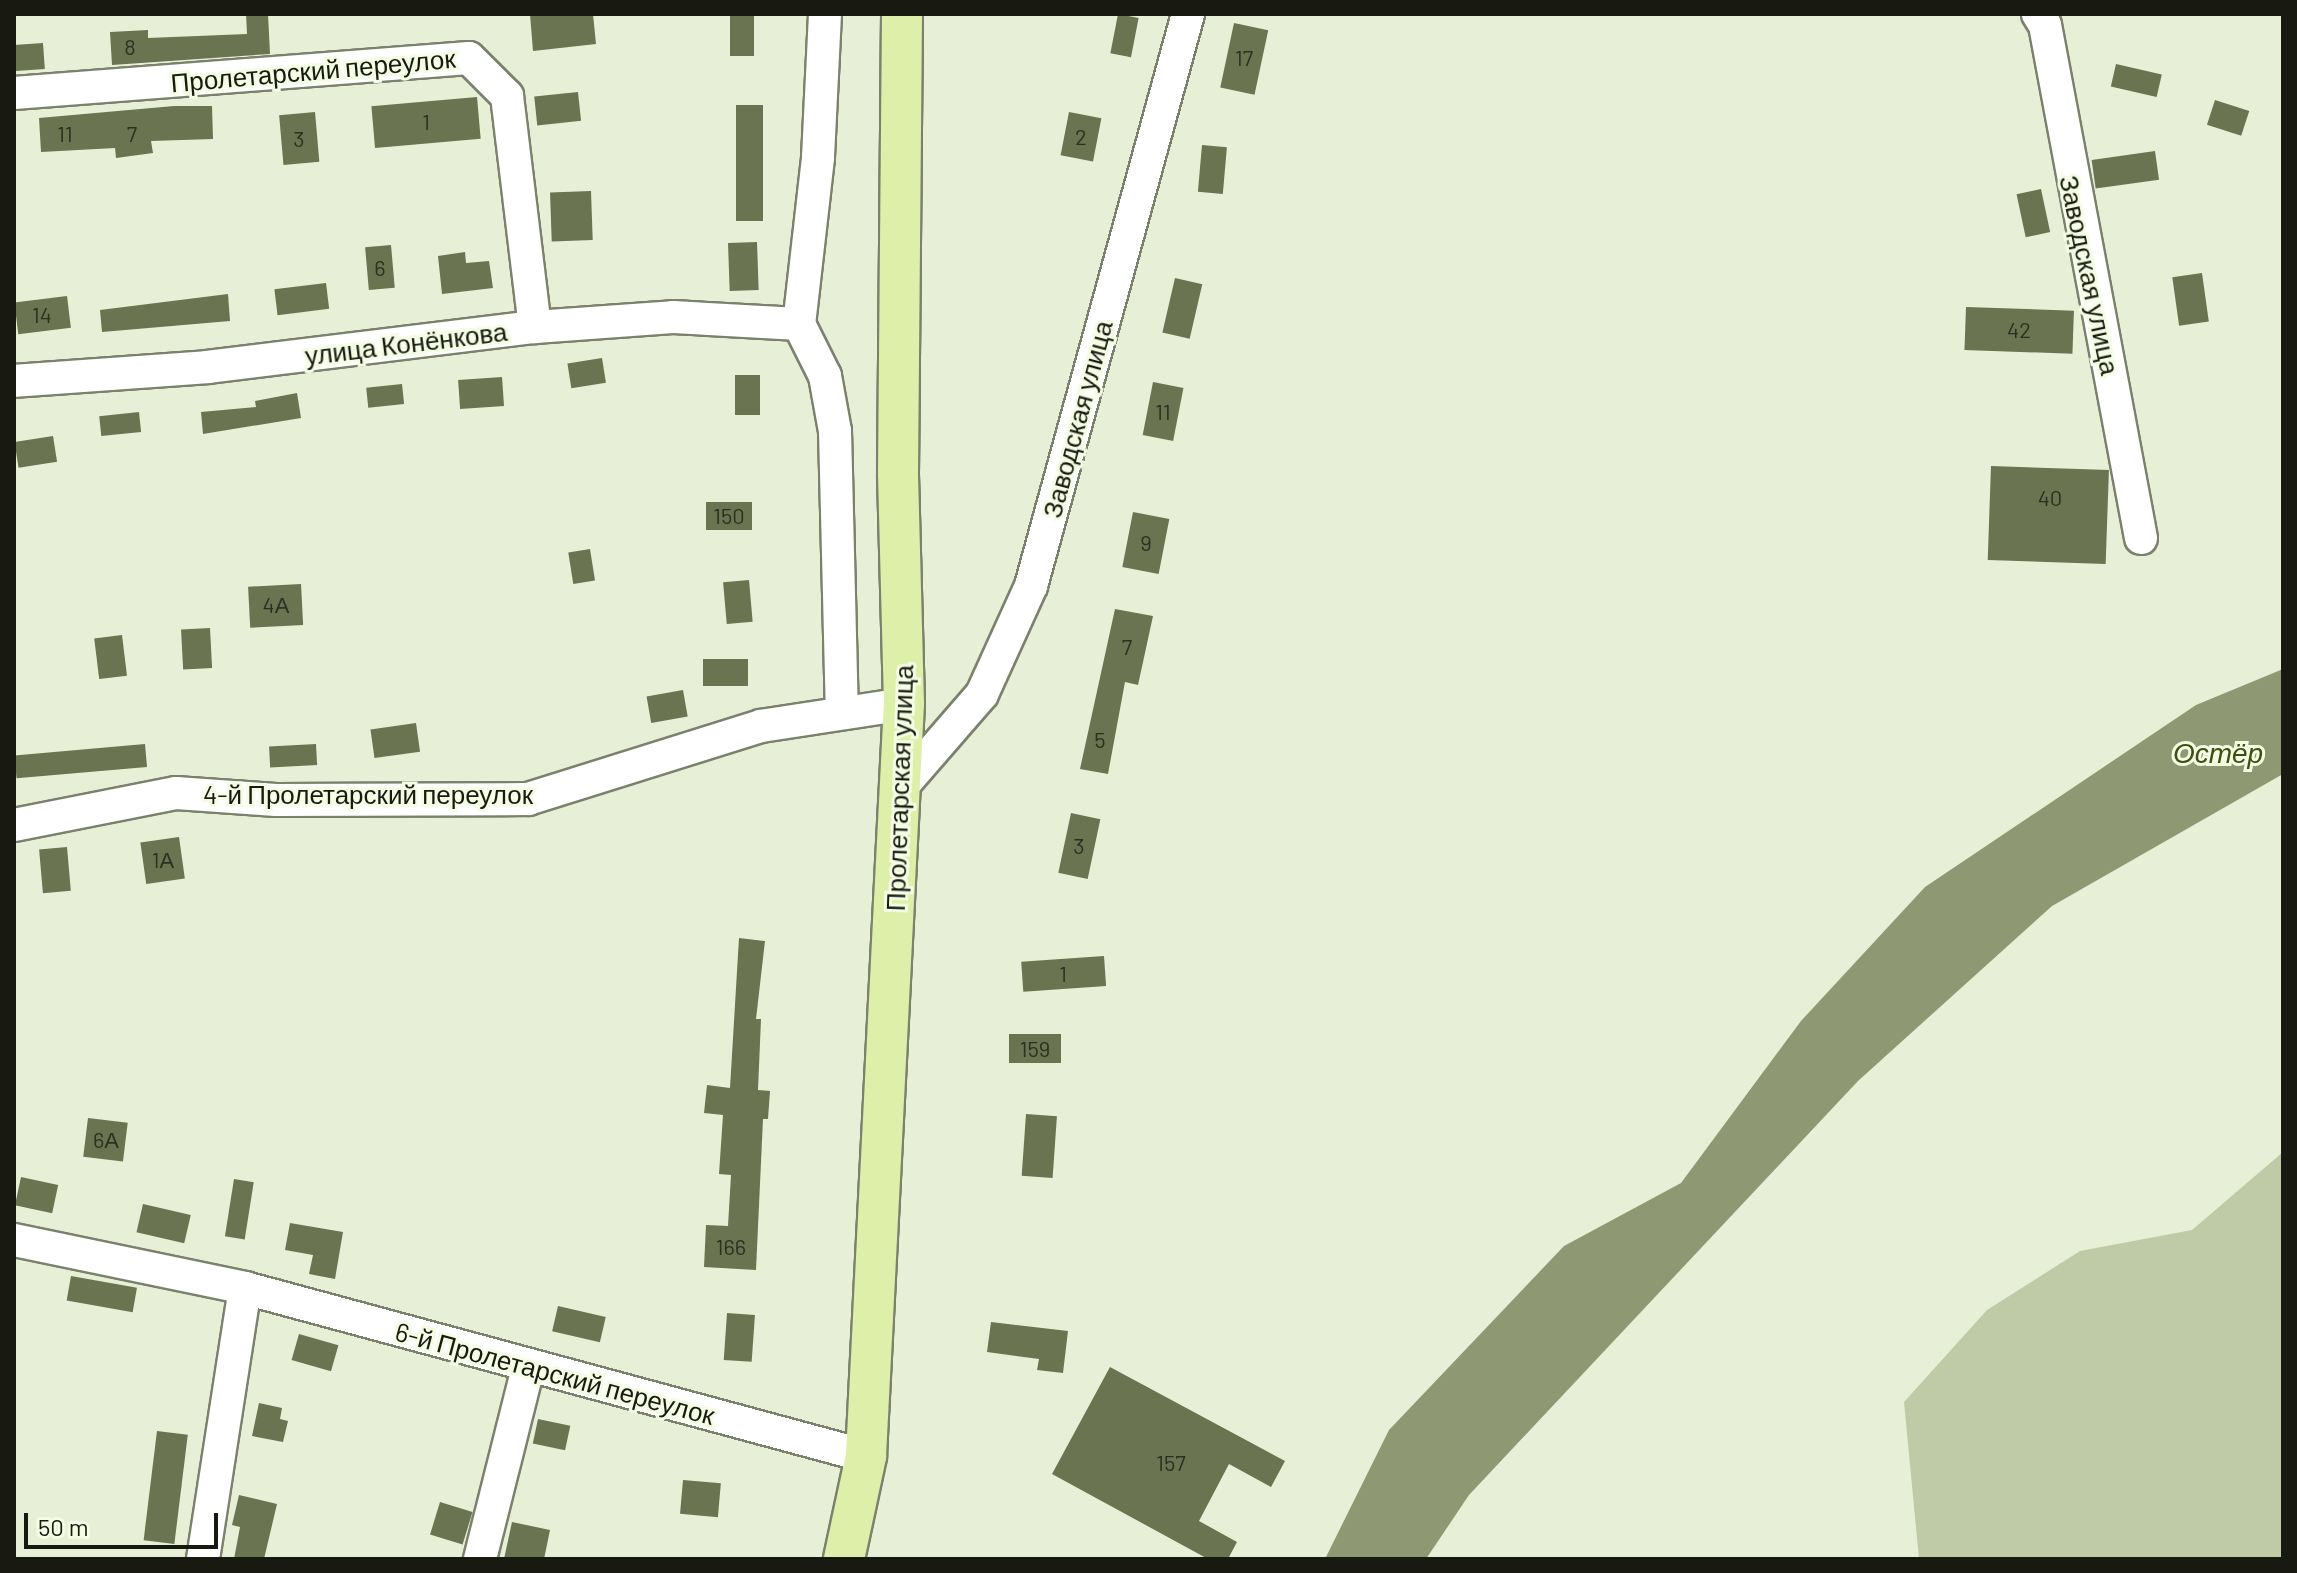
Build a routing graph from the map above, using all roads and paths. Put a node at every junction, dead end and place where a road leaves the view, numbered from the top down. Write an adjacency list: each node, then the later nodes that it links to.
1 (825, 14): 6 (street)
2 (902, 14): 10 (main road, Пролетарская улица)
3 (1188, 14): 12 (street, Заводская улица)
4 (2038, 14): 9 (street, Заводская улица)
5 (14, 93): 7 (street, Пролетарский переулок)
6 (799, 324): 7 (street, улица Конёнкова); 11 (street)
7 (535, 327): 8 (street, улица Конёнкова)
8 (14, 381)
9 (2141, 538)
10 (904, 704): 11 (street, 4-й Пролетарский переулок); 12 (main road, Пролетарская улица)
11 (842, 710): 13 (street, 4-й Пролетарский переулок)
12 (898, 791): 17 (main road, Пролетарская улица)
13 (14, 825)
14 (14, 1240): 15 (street, 6-й Пролетарский переулок)
15 (245, 1288): 16 (street, 6-й Пролетарский переулок); 18 (street)
16 (528, 1368): 17 (street, 6-й Пролетарский переулок); 19 (street)
17 (866, 1456): 20 (main road, Пролетарская улица)
18 (203, 1559)
19 (480, 1559)
20 (844, 1559)

